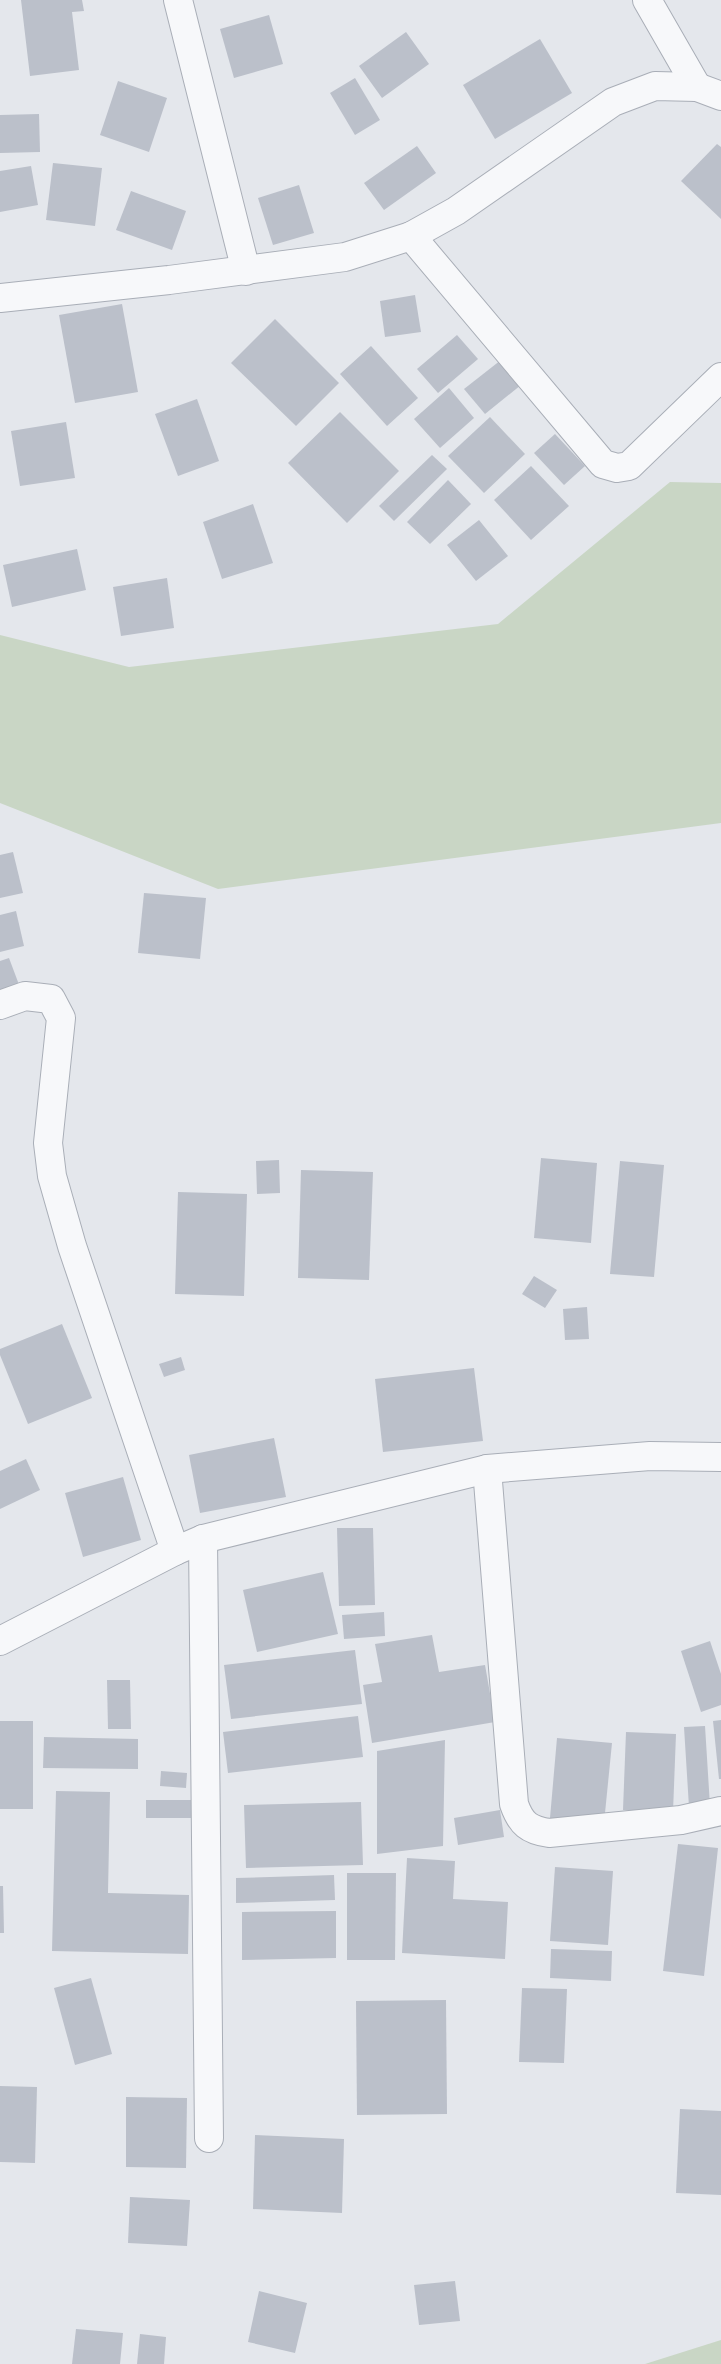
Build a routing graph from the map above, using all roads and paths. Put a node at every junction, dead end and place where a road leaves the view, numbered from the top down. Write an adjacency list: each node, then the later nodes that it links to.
1 (178, 0): 5 (street)
2 (647, 0): 3 (street)
3 (709, 92): 4 (street)
4 (411, 236): 5 (street); 7 (street)
5 (246, 271): 6 (street)
6 (0, 298)
7 (721, 377)
8 (0, 1005): 12 (street)
9 (721, 1457): 10 (street)
10 (487, 1469): 11 (street); 14 (street)
11 (203, 1539): 12 (street); 15 (street)
12 (175, 1551): 13 (street)
13 (2, 1636)
14 (721, 1811)
15 (209, 2138)

